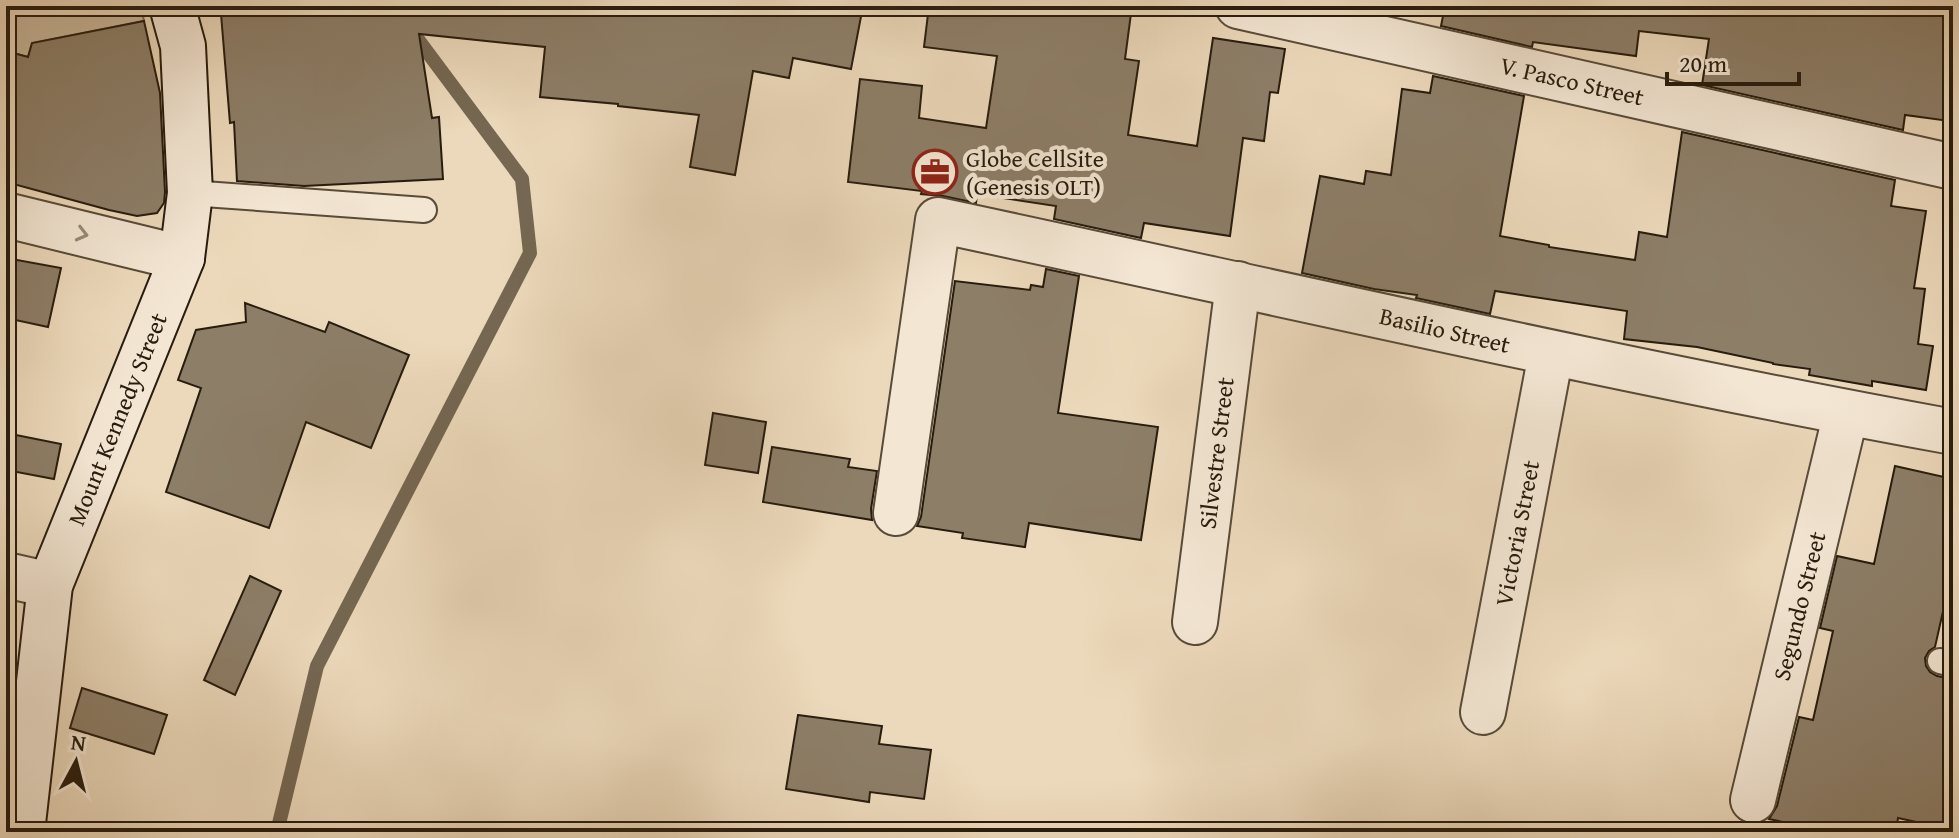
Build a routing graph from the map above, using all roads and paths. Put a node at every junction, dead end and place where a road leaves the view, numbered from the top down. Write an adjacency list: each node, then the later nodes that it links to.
1 (172, 6): 4 (street, Mount Kennedy Street)
2 (1238, 6): 3 (street, V. Pasco Street)
3 (1953, 167)
4 (190, 193): 5 (lane); 7 (street, Mount Kennedy Street)
5 (424, 210)
6 (6, 215): 7 (street, one-way to 7)
7 (182, 258): 14 (street, Mount Kennedy Street)
8 (1238, 284): 9 (street, Basilio Street); 12 (street, Basilio Street); 15 (street, Silvestre Street)
9 (1551, 354): 10 (street, Basilio Street); 16 (street, Victoria Street)
10 (1846, 413): 11 (street, Basilio Street); 17 (street, Segundo Street)
11 (1953, 432)
12 (896, 513)
13 (6, 575): 14 (street)
14 (50, 585): 18 (street, Mount Kennedy Street)
15 (1195, 622)
16 (1483, 712)
17 (1753, 800)
18 (22, 832)

